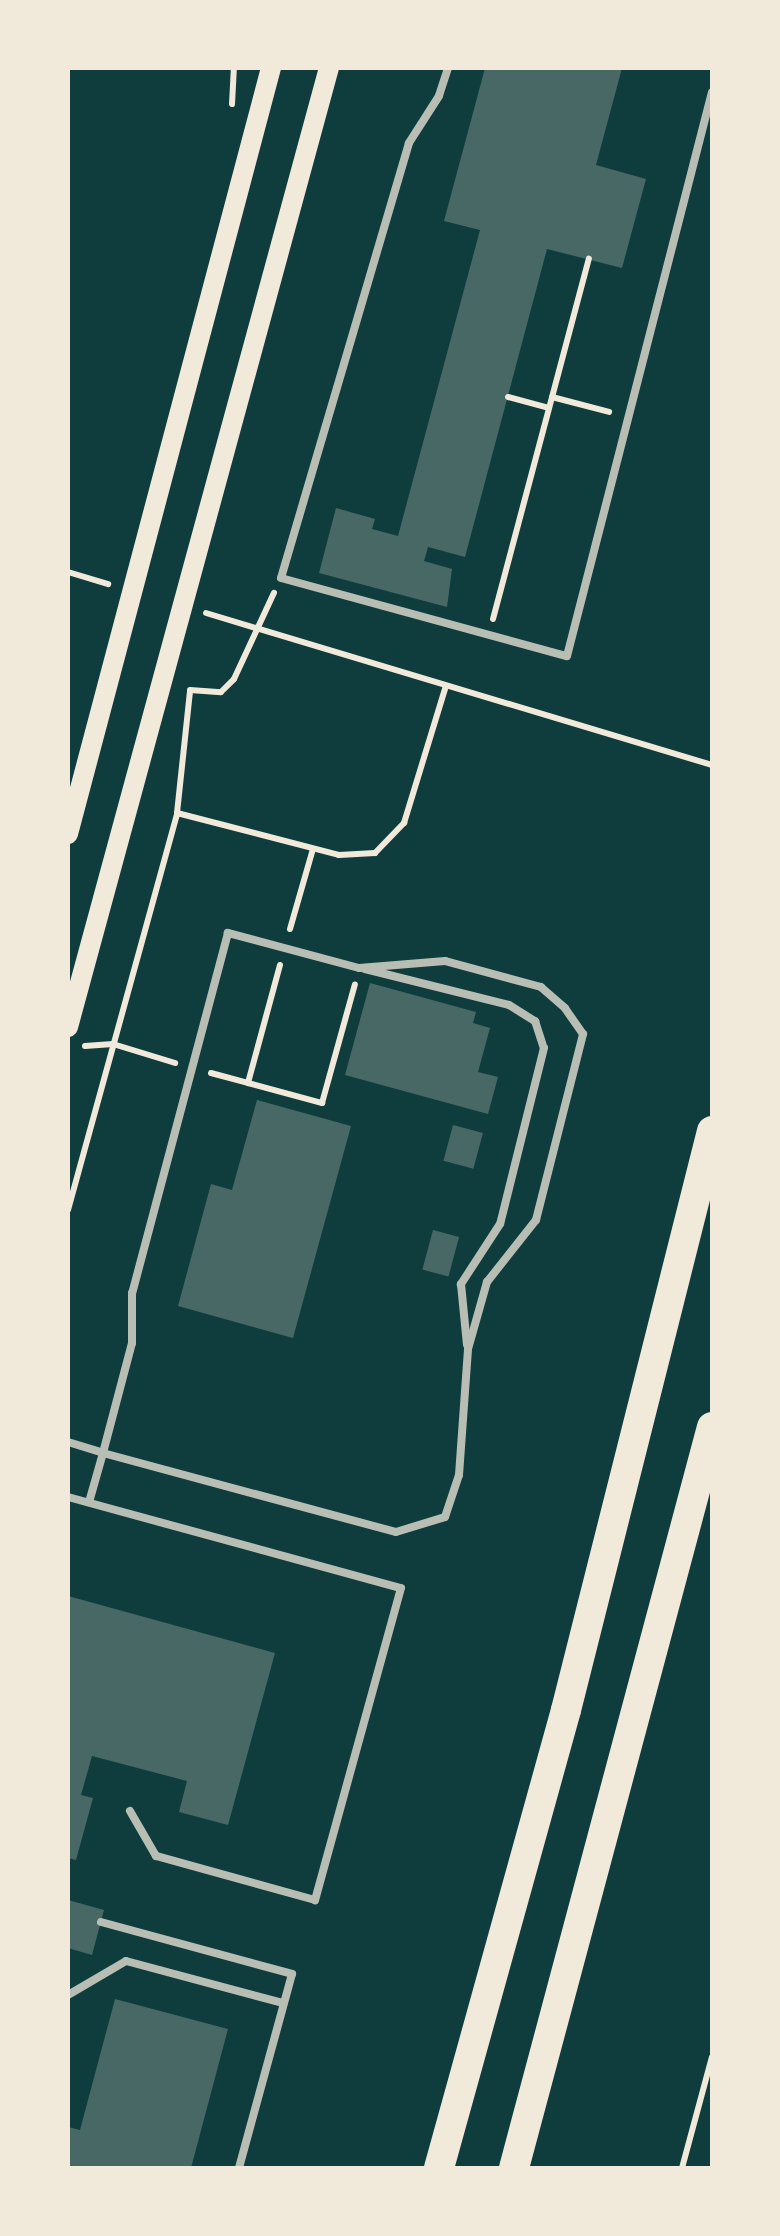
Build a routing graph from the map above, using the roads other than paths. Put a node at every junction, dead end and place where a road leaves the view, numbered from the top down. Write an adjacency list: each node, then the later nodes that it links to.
1 (271, 68): 5 (main road)
2 (329, 68): 7 (main road)
3 (448, 68): 4 (lane)
4 (712, 92)
5 (68, 834)
6 (359, 968): 9 (lane); 9 (lane); 12 (lane)
7 (68, 1027)
8 (712, 1131): 20 (highway)
9 (468, 1349): 12 (lane)
10 (712, 1427): 21 (highway)
11 (68, 1442): 12 (lane)
12 (103, 1452): 14 (lane)
13 (68, 1497): 14 (lane)
14 (89, 1502): 15 (lane)
15 (130, 1811)
16 (101, 1922): 18 (lane)
17 (68, 1994): 18 (lane)
18 (284, 2004): 19 (lane)
19 (239, 2168)
20 (439, 2168)
21 (514, 2168)

